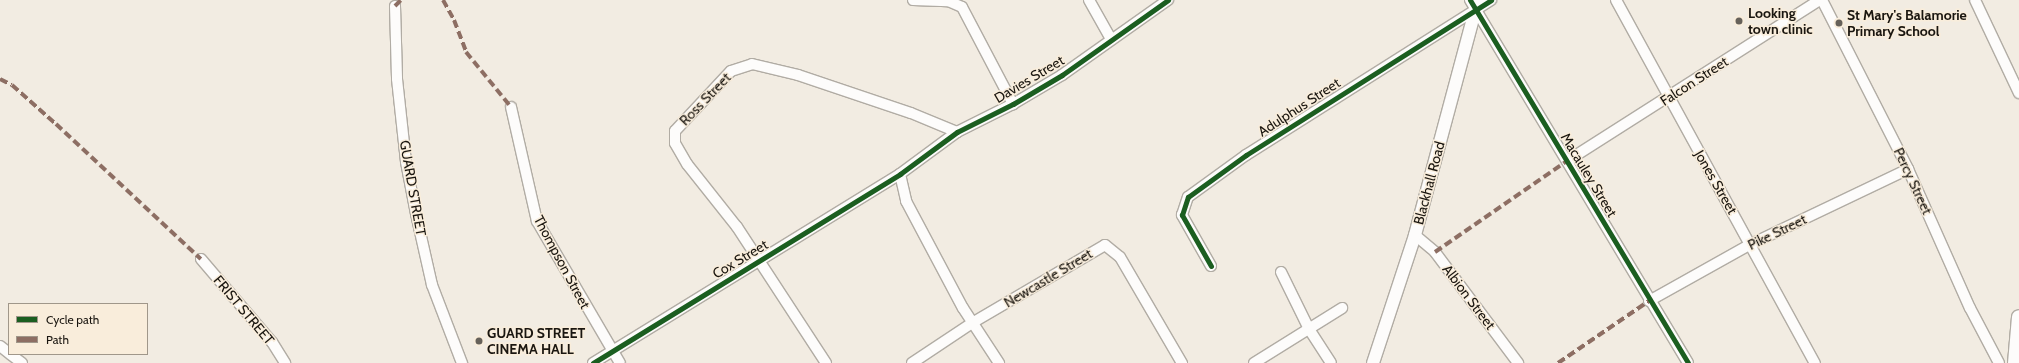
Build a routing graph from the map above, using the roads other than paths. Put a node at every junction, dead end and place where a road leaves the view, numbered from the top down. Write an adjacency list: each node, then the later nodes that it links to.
1 (913, 0): 8 (street)
2 (1089, 0): 11 (street)
3 (1168, 0): 11 (street, Davies Street)
4 (1491, 0): 9 (street, Adulphus Street)
5 (1616, 0): 13 (street, Jones Street)
6 (1821, 0): 13 (street, Falcon Street); 18 (street, Percy Street)
7 (1975, 0): 12 (street)
8 (948, 1): 14 (street)
9 (1474, 3): 17 (street, Macauley Street); 20 (street, Blackhall Road); 24 (street, Adulphus Street)
10 (395, 6): 35 (street, GUARD STREET)
11 (1111, 39): 14 (street, Davies Street)
12 (2019, 93)
13 (1668, 97): 17 (street, Falcon Street); 21 (street, Jones Street)
14 (1013, 104): 16 (street, Davies Street)
15 (511, 107): 31 (street, Thompson Street)
16 (957, 132): 19 (street, Davies Street); 23 (street, Ross Street)
17 (1567, 161): 26 (street, Macauley Street)
18 (1908, 169): 21 (street, Pike Street); 48 (street, Percy Street)
19 (900, 174): 23 (street, Cox Street); 29 (street)
20 (1415, 235): 44 (street, Blackhall Road); 45 (street, Albion Street)
21 (1751, 244): 26 (street, Pike Street); 47 (street, Jones Street)
22 (201, 259): 34 (street, FRIST STREET)
23 (760, 261): 31 (street, Cox Street); 38 (street, Ross Street)
24 (1211, 266)
25 (1281, 272): 30 (street)
26 (1650, 301): 46 (street, Macauley Street)
27 (1342, 308): 30 (street)
28 (2019, 317): 49 (main road)
29 (972, 323): 39 (street, Newcastle Street); 40 (street); 41 (street, Newcastle Street)
30 (1309, 329): 42 (street); 43 (street)
31 (612, 351): 36 (street, Cox Street); 37 (street, Thompson Street)
32 (12, 355): 33 (street)
33 (22, 363)
34 (285, 363)
35 (462, 363)
36 (593, 363)
37 (620, 363)
38 (826, 363)
39 (912, 363)
40 (999, 363)
41 (1182, 363)
42 (1254, 363)
43 (1332, 363)
44 (1373, 363)
45 (1518, 363)
46 (1688, 363)
47 (1815, 363)
48 (1999, 363)
49 (2014, 363)

